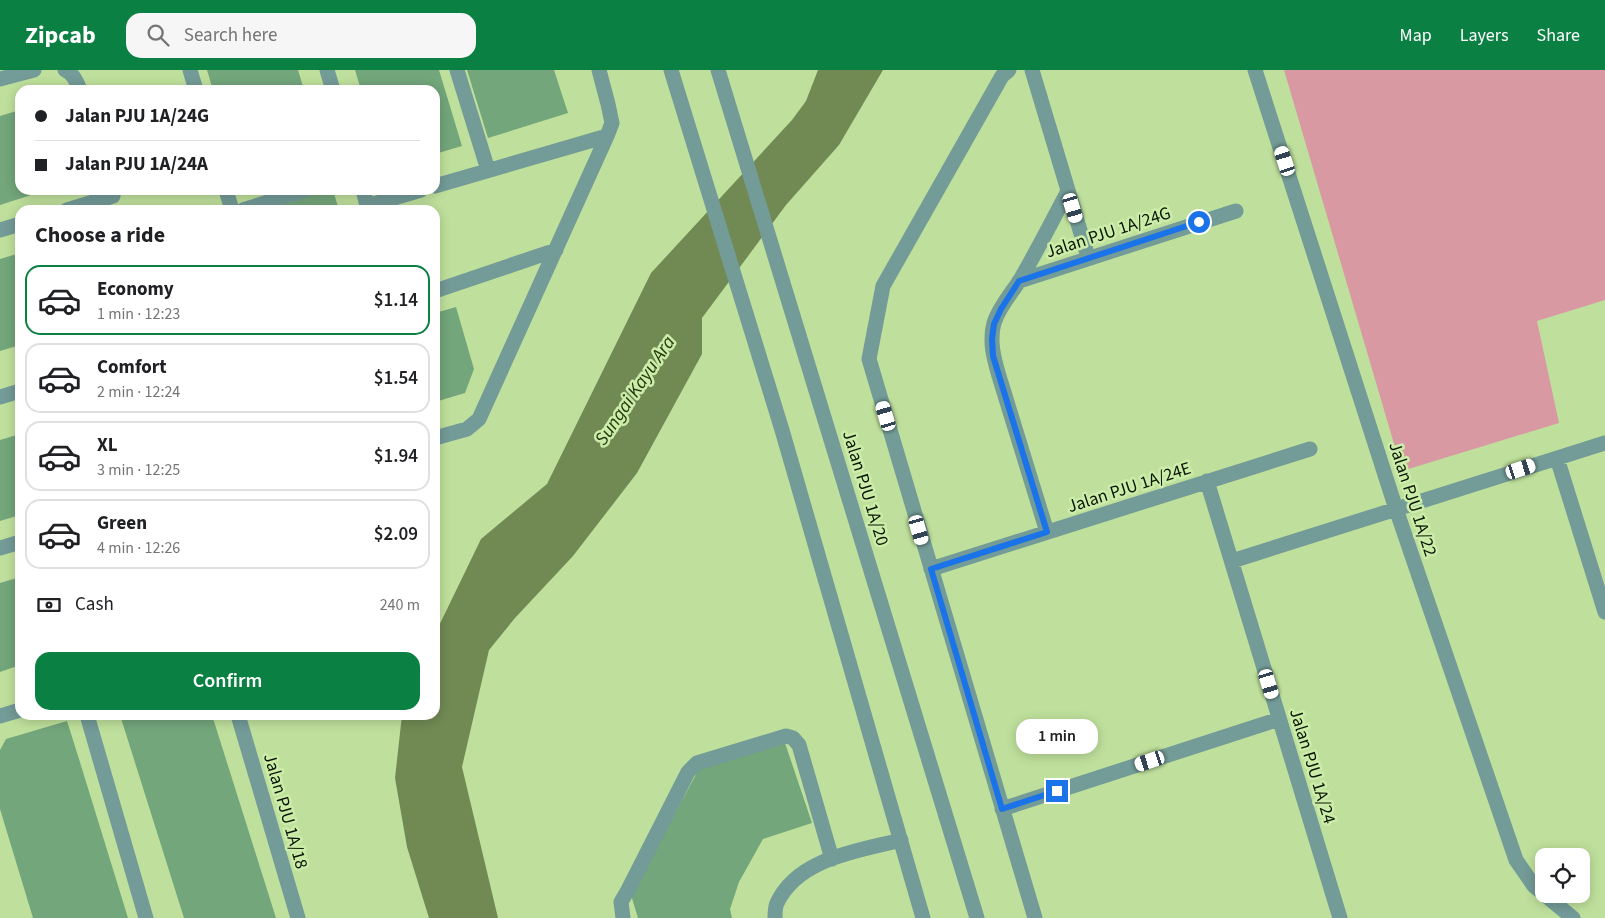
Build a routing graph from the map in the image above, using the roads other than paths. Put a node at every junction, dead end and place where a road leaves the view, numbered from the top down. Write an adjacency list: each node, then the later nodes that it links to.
1 (34, 70): 12 (street)
2 (65, 70): 13 (street)
3 (190, 70): 14 (street)
4 (327, 70): 15 (street)
5 (457, 70): 17 (street)
6 (599, 70): 16 (street)
7 (671, 70): 54 (street)
8 (718, 70): 61 (street, Jalan PJU 1A/20)
9 (1009, 70): 45 (street)
10 (1032, 70): 19 (street)
11 (1255, 70): 40 (street, Jalan PJU 1A/22)
12 (0, 80)
13 (79, 85)
14 (194, 85)
15 (332, 85)
16 (607, 136): 17 (street); 29 (street)
17 (488, 170): 18 (street)
18 (440, 184)
19 (1068, 191): 30 (street); 31 (street)
20 (290, 195): 24 (street)
21 (406, 195): 25 (street)
22 (113, 199): 23 (street)
23 (88, 205)
24 (258, 205)
25 (377, 205)
26 (1236, 211): 30 (street, Jalan PJU 1A/24G)
27 (15, 226): 28 (street)
28 (0, 230)
29 (556, 250): 32 (street); 35 (street)
30 (1088, 257): 31 (street, Jalan PJU 1A/24G)
31 (1019, 281): 41 (street)
32 (440, 289)
33 (15, 392): 34 (street)
34 (0, 397)
35 (440, 437)
36 (1605, 443): 38 (street)
37 (1310, 449): 39 (street, Jalan PJU 1A/24E)
38 (1557, 458): 40 (street); 46 (street)
39 (1207, 482): 41 (street, Jalan PJU 1A/24E); 44 (street, Jalan PJU 1A/24)
40 (1396, 509): 44 (street); 64 (street, Jalan PJU 1A/22)
41 (1047, 532): 45 (street, Jalan PJU 1A/24E)
42 (15, 544): 43 (street)
43 (0, 548)
44 (1232, 561): 50 (street, Jalan PJU 1A/24)
45 (931, 569): 53 (street)
46 (1599, 571): 47 (street)
47 (1605, 612)
48 (15, 712): 49 (street)
49 (0, 716)
50 (1279, 719): 53 (street); 63 (street, Jalan PJU 1A/24)
51 (88, 720): 56 (street)
52 (239, 720): 57 (street, Jalan PJU 1A/18)
53 (1002, 809): 62 (street)
54 (901, 840): 55 (street); 60 (street)
55 (832, 859): 58 (street); 59 (street)
56 (146, 918)
57 (298, 918)
58 (623, 918)
59 (774, 918)
60 (923, 918)
61 (977, 918)
62 (1035, 918)
63 (1340, 918)
64 (1573, 918)

